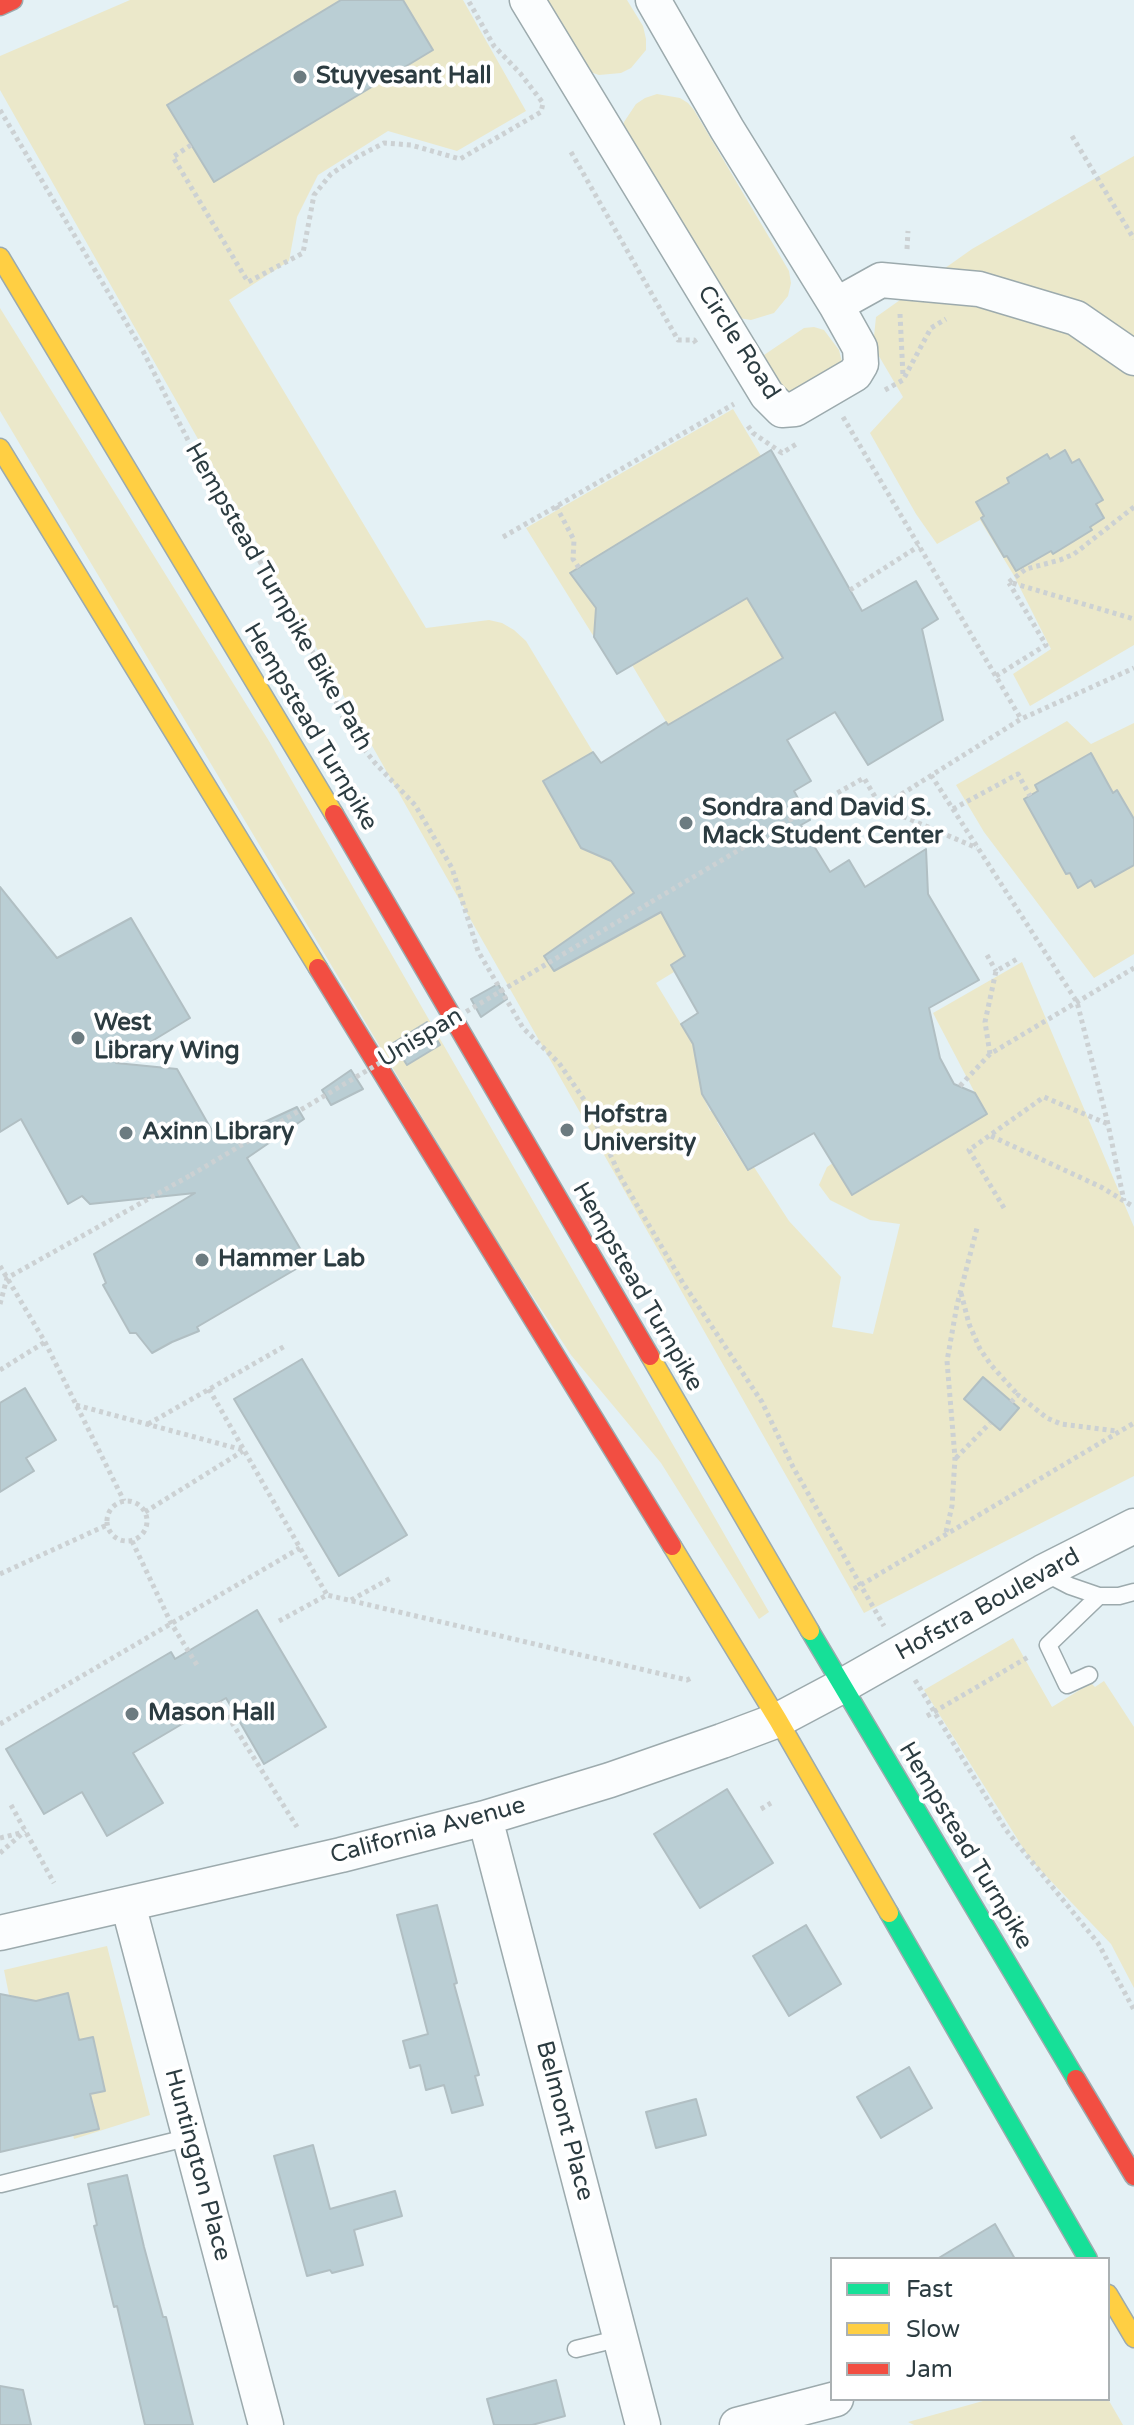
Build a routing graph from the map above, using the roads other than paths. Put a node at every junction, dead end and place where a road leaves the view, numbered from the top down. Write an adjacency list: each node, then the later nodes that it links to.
1 (13, 0): 4 (main road)
2 (527, 0): 6 (street, Circle Road)
3 (653, 0): 6 (street, Circle Road)
4 (0, 6)
5 (0, 257): 14 (main road, Hempstead Turnpike)
6 (836, 305): 7 (street)
7 (1134, 358)
8 (0, 448): 15 (main road)
9 (1134, 1526): 10 (street, Hofstra Boulevard)
10 (1043, 1572): 12 (lane); 14 (street, Hofstra Boulevard)
11 (1134, 1592): 12 (lane)
12 (1099, 1596): 13 (lane)
13 (1089, 1675)
14 (842, 1686): 15 (street, California Avenue); 20 (main road, Hempstead Turnpike)
15 (778, 1720): 16 (street, California Avenue); 22 (main road)
16 (485, 1818): 17 (street, California Avenue); 25 (street, Belmont Place)
17 (128, 1904): 18 (street, California Avenue); 19 (street, Huntington Place)
18 (0, 1933)
19 (190, 2137): 21 (lane); 28 (street, Huntington Place)
20 (1134, 2176)
21 (1, 2184)
22 (1087, 2257)
23 (1110, 2299): 24 (main road)
24 (1122, 2330)
25 (621, 2338): 26 (lane); 29 (street, Belmont Place)
26 (576, 2349)
27 (830, 2401): 30 (street)
28 (266, 2425)
29 (643, 2425)
30 (737, 2425)

